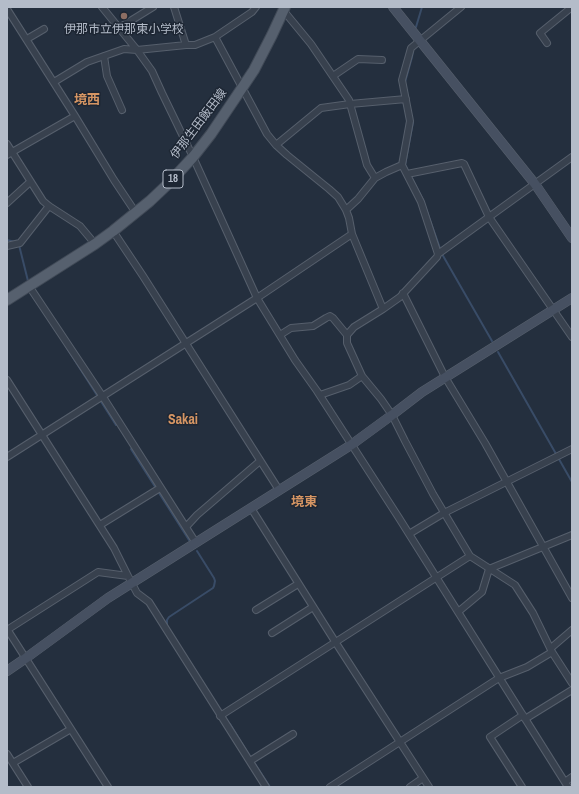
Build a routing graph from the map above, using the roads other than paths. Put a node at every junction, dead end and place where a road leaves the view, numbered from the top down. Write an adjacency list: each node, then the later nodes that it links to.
1 (102, 7): 11 (street)
2 (153, 7): 11 (street)
3 (174, 7): 16 (street)
4 (256, 7): 12 (street)
5 (393, 7): 14 (street)
6 (461, 7): 14 (street)
7 (572, 7): 15 (street)
8 (284, 9): 20 (street); 22 (main road, 伊那生田飯田線 / 18)
9 (8, 12): 13 (street)
10 (44, 28): 13 (street)
11 (119, 28): 17 (street)
12 (215, 37): 16 (street); 22 (street)
13 (27, 39): 21 (street)
14 (420, 40): 23 (street); 36 (street)
15 (548, 42)
16 (186, 45): 17 (street)
17 (137, 50): 18 (street); 30 (street)
18 (104, 56): 21 (street); 25 (street)
19 (382, 60): 20 (street)
20 (333, 76): 24 (street)
21 (54, 82): 26 (street)
22 (242, 88): 28 (street); 30 (main road, 伊那生田飯田線 / 18)
23 (406, 99): 24 (street); 32 (street)
24 (350, 104): 28 (street); 34 (street)
25 (122, 110)
26 (75, 116): 29 (street); 40 (street)
27 (7, 144): 29 (street)
28 (276, 145): 39 (street)
29 (10, 154): 35 (street)
30 (193, 157): 40 (main road, 伊那生田飯田線 / 18); 50 (street)
31 (572, 157): 36 (street)
32 (402, 165): 33 (street); 34 (street)
33 (409, 174): 41 (street); 47 (street)
34 (375, 178): 39 (street)
35 (30, 182): 37 (street); 38 (street)
36 (534, 184): 41 (street); 44 (street)
37 (7, 203)
38 (49, 206): 45 (street); 46 (street)
39 (346, 210): 43 (street)
40 (136, 213): 42 (main road, 伊那生田飯田線 / 18)
41 (489, 217): 47 (street); 54 (street)
42 (112, 231): 45 (main road, 伊那生田飯田線 / 18); 58 (street)
43 (352, 234): 50 (street); 53 (street)
44 (572, 238)
45 (95, 244): 48 (main road, 伊那生田飯田線 / 18)
46 (7, 246)
47 (440, 253): 49 (street)
48 (30, 286): 52 (main road, 伊那生田飯田線 / 18); 63 (street)
49 (403, 293): 53 (street); 60 (street)
50 (257, 298): 55 (street); 58 (street)
51 (572, 298): 54 (street)
52 (7, 300)
53 (383, 309): 56 (street)
54 (553, 310): 57 (street); 60 (street)
55 (280, 335): 56 (street); 62 (street)
56 (347, 335): 59 (street)
57 (572, 337)
58 (186, 344): 63 (street); 69 (street)
59 (362, 376): 62 (street); 64 (street)
60 (445, 377): 64 (street); 70 (street)
61 (7, 380): 65 (street)
62 (320, 395): 66 (street)
63 (100, 398): 65 (street); 71 (street)
64 (392, 415): 66 (street); 74 (street)
65 (42, 435): 68 (street); 75 (street)
66 (351, 445): 72 (street); 77 (street)
67 (572, 449): 70 (street)
68 (8, 454)
69 (260, 461): 72 (street); 76 (street)
70 (507, 482): 74 (street); 80 (street)
71 (158, 489): 75 (street); 76 (street)
72 (278, 490): 73 (street)
73 (251, 508): 79 (street); 85 (street)
74 (444, 513): 77 (street); 81 (street)
75 (100, 525): 84 (street)
76 (186, 528): 79 (street)
77 (409, 534): 83 (street)
78 (572, 535): 80 (street)
79 (196, 543): 84 (street)
80 (543, 547): 82 (street); 86 (street)
81 (470, 556): 82 (street); 83 (street)
82 (489, 569): 89 (street); 94 (street)
83 (436, 578): 89 (street); 93 (street)
84 (130, 580): 90 (street); 95 (street); 100 (street)
85 (298, 584): 87 (street); 88 (street)
86 (572, 598)
87 (313, 607): 92 (street); 93 (street)
88 (256, 610)
89 (458, 612): 97 (street)
90 (7, 629): 95 (street)
91 (572, 630): 94 (street)
92 (272, 633)
93 (336, 643): 100 (street); 104 (street)
94 (552, 650): 97 (street); 98 (street)
95 (26, 658): 96 (street); 102 (street)
96 (7, 671)
97 (499, 678): 101 (street); 104 (street)
98 (572, 683)
99 (572, 690): 101 (street)
100 (222, 714): 106 (street)
101 (524, 717): 110 (street); 117 (street)
102 (71, 729): 107 (street); 112 (street)
103 (293, 734): 106 (street)
104 (400, 742): 109 (street); 114 (street)
105 (7, 754): 107 (street)
106 (250, 761): 113 (street)
107 (13, 763): 111 (street)
108 (572, 777): 110 (street)
109 (423, 778): 115 (street); 116 (street)
110 (567, 785)
111 (28, 787)
112 (108, 787)
113 (266, 787)
114 (330, 787)
115 (410, 787)
116 (429, 787)
117 (522, 787)

